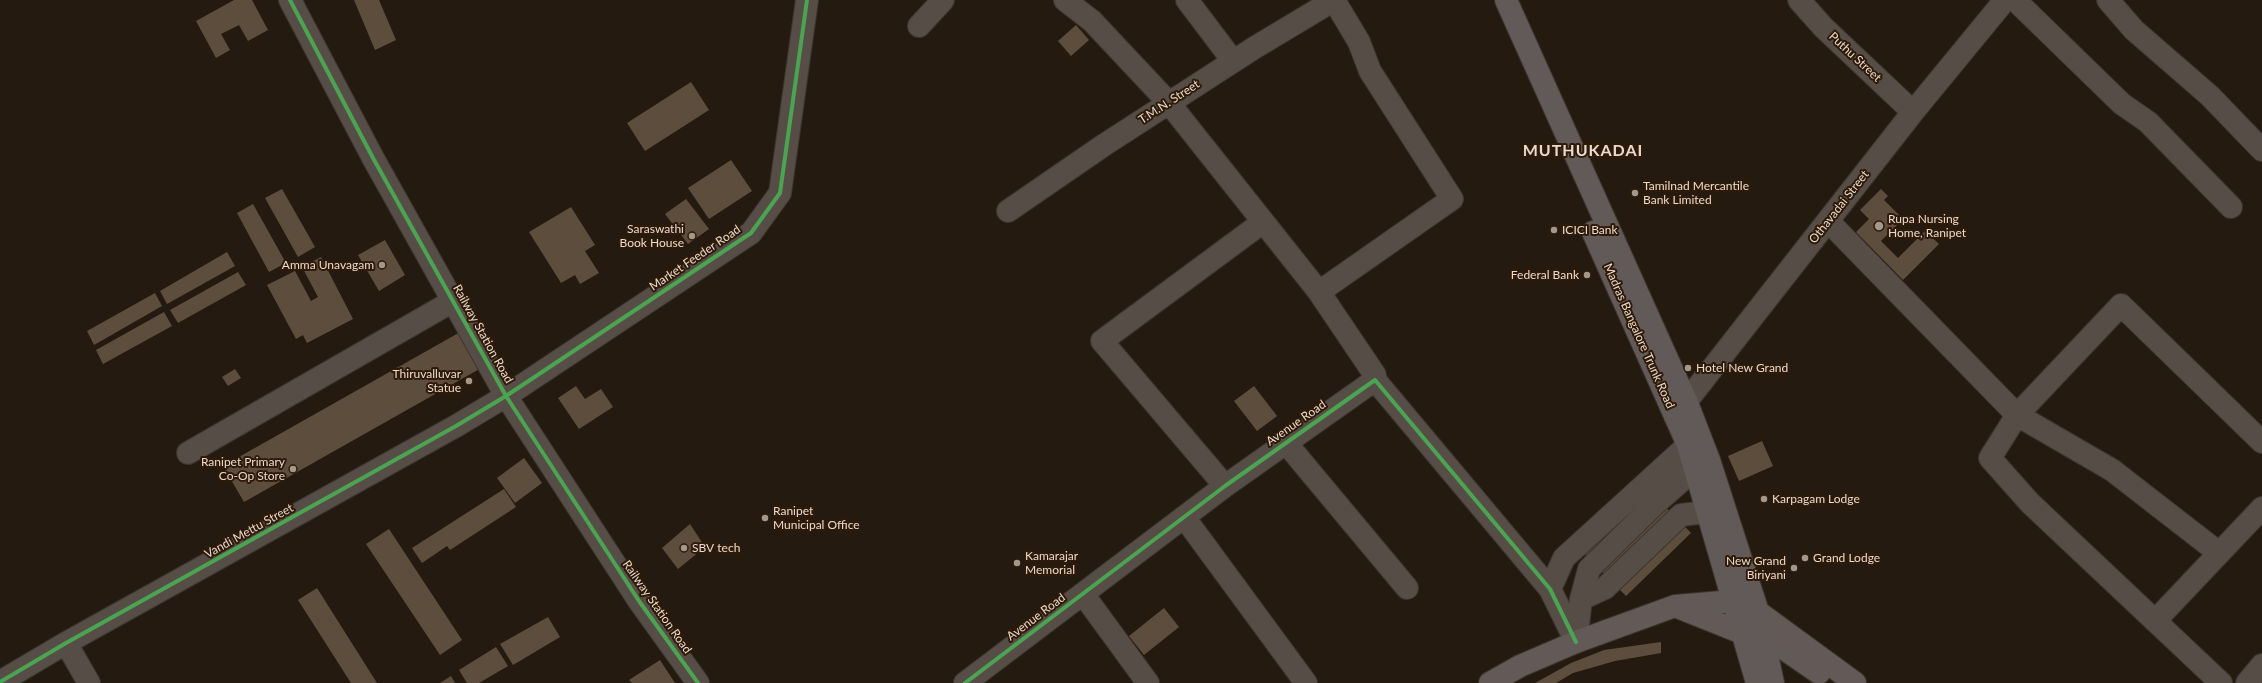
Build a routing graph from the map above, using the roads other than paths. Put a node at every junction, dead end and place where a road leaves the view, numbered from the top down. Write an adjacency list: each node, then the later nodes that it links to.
1 (290, 0): 23 (street, Railway Station Road)
2 (807, 0): 25 (street, Market Feeder Road)
3 (943, 0): 13 (street)
4 (1065, 0): 15 (street)
5 (1187, 0): 14 (street)
6 (1334, 0): 14 (street, T.M.N. Street); 22 (street)
7 (1491, 0): 26 (highway, Madras Bangalore Trunk Road)
8 (1506, 0): 26 (highway, Madras Bangalore Trunk Road)
9 (1799, 0): 16 (street, Puthu Street)
10 (2005, 0): 16 (street, Othavadai Street)
11 (2016, 0): 18 (street)
12 (2108, 0): 17 (street)
13 (919, 26)
14 (1233, 61): 15 (street, T.M.N. Street)
15 (1169, 103): 19 (street, T.M.N. Street); 21 (street)
16 (1913, 112): 20 (street, Othavadai Street)
17 (2262, 150)
18 (2231, 207)
19 (1008, 211)
20 (1828, 221): 26 (street, Othavadai Street); 27 (street)
21 (1263, 222): 22 (street); 33 (street)
22 (1319, 292): 24 (street)
23 (453, 301): 25 (street, Railway Station Road); 31 (street)
24 (1375, 380): 29 (street, Avenue Road); 39 (street)
25 (506, 396): 47 (street, Vandi Mettu Street); 51 (street, Railway Station Road)
26 (1681, 410): 30 (highway, Madras Bangalore Trunk Road); 45 (highway)
27 (2017, 414): 28 (street); 37 (street); 44 (street)
28 (2262, 442)
29 (1286, 443): 33 (street, Avenue Road); 38 (street)
30 (1688, 445): 32 (highway, Madras Bangalore Trunk Road); 39 (street)
31 (188, 454)
32 (1696, 468): 35 (highway, Madras Bangalore Trunk Road); 41 (street)
33 (1225, 486): 36 (street, Avenue Road)
34 (2262, 508): 37 (street)
35 (1706, 512): 41 (street); 42 (highway, Madras Bangalore Trunk Road)
36 (1184, 517): 40 (street, Avenue Road); 54 (street)
37 (2219, 553): 44 (street)
38 (1407, 588)
39 (1550, 589): 46 (street)
40 (1083, 594): 52 (street, Avenue Road); 53 (street)
41 (1581, 599): 46 (street)
42 (1734, 601): 43 (main road); 45 (highway, Madras Bangalore Trunk Road)
43 (1675, 606): 45 (main road); 46 (main road)
44 (2155, 621): 60 (street)
45 (1753, 626): 56 (highway, Madras Bangalore Trunk Road); 57 (highway); 58 (main road); 59 (main road)
46 (1576, 642): 55 (main road)
47 (66, 643): 49 (street, Vandi Mettu Street); 50 (street)
48 (2262, 665): 61 (street)
49 (0, 682)
50 (89, 683)
51 (698, 683)
52 (965, 683)
53 (1148, 683)
54 (1306, 683)
55 (1490, 683)
56 (1757, 683)
57 (1773, 683)
58 (1834, 683)
59 (1855, 683)
60 (2221, 683)
61 (2247, 683)

